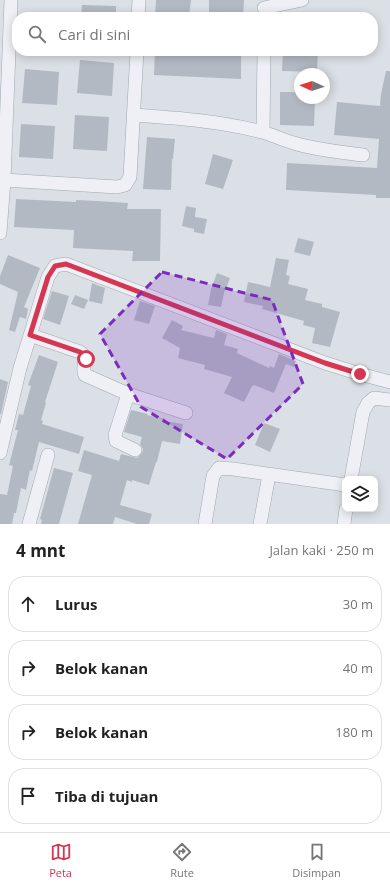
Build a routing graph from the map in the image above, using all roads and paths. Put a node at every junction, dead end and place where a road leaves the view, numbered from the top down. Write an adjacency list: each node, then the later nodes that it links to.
1 (10, 0): 11 (street)
2 (139, 0): 5 (street)
3 (302, 0): 4 (street)
4 (264, 8)
5 (138, 12)
6 (137, 56): 8 (street)
7 (264, 56): 9 (street)
8 (134, 115): 9 (street); 11 (street)
9 (262, 132): 10 (street)
10 (363, 155)
11 (4, 180): 12 (street)
12 (0, 233)
13 (30, 335): 14 (street); 15 (street); 19 (street)
14 (390, 382)
15 (128, 394): 17 (street); 18 (street)
16 (390, 400): 22 (street)
17 (186, 413)
18 (135, 450)
19 (0, 453)
20 (48, 455): 25 (street)
21 (269, 475): 23 (street); 26 (street); 27 (street)
22 (352, 476)
23 (342, 485)
24 (346, 512): 28 (street)
25 (30, 524)
26 (205, 524)
27 (260, 524)
28 (344, 524)

